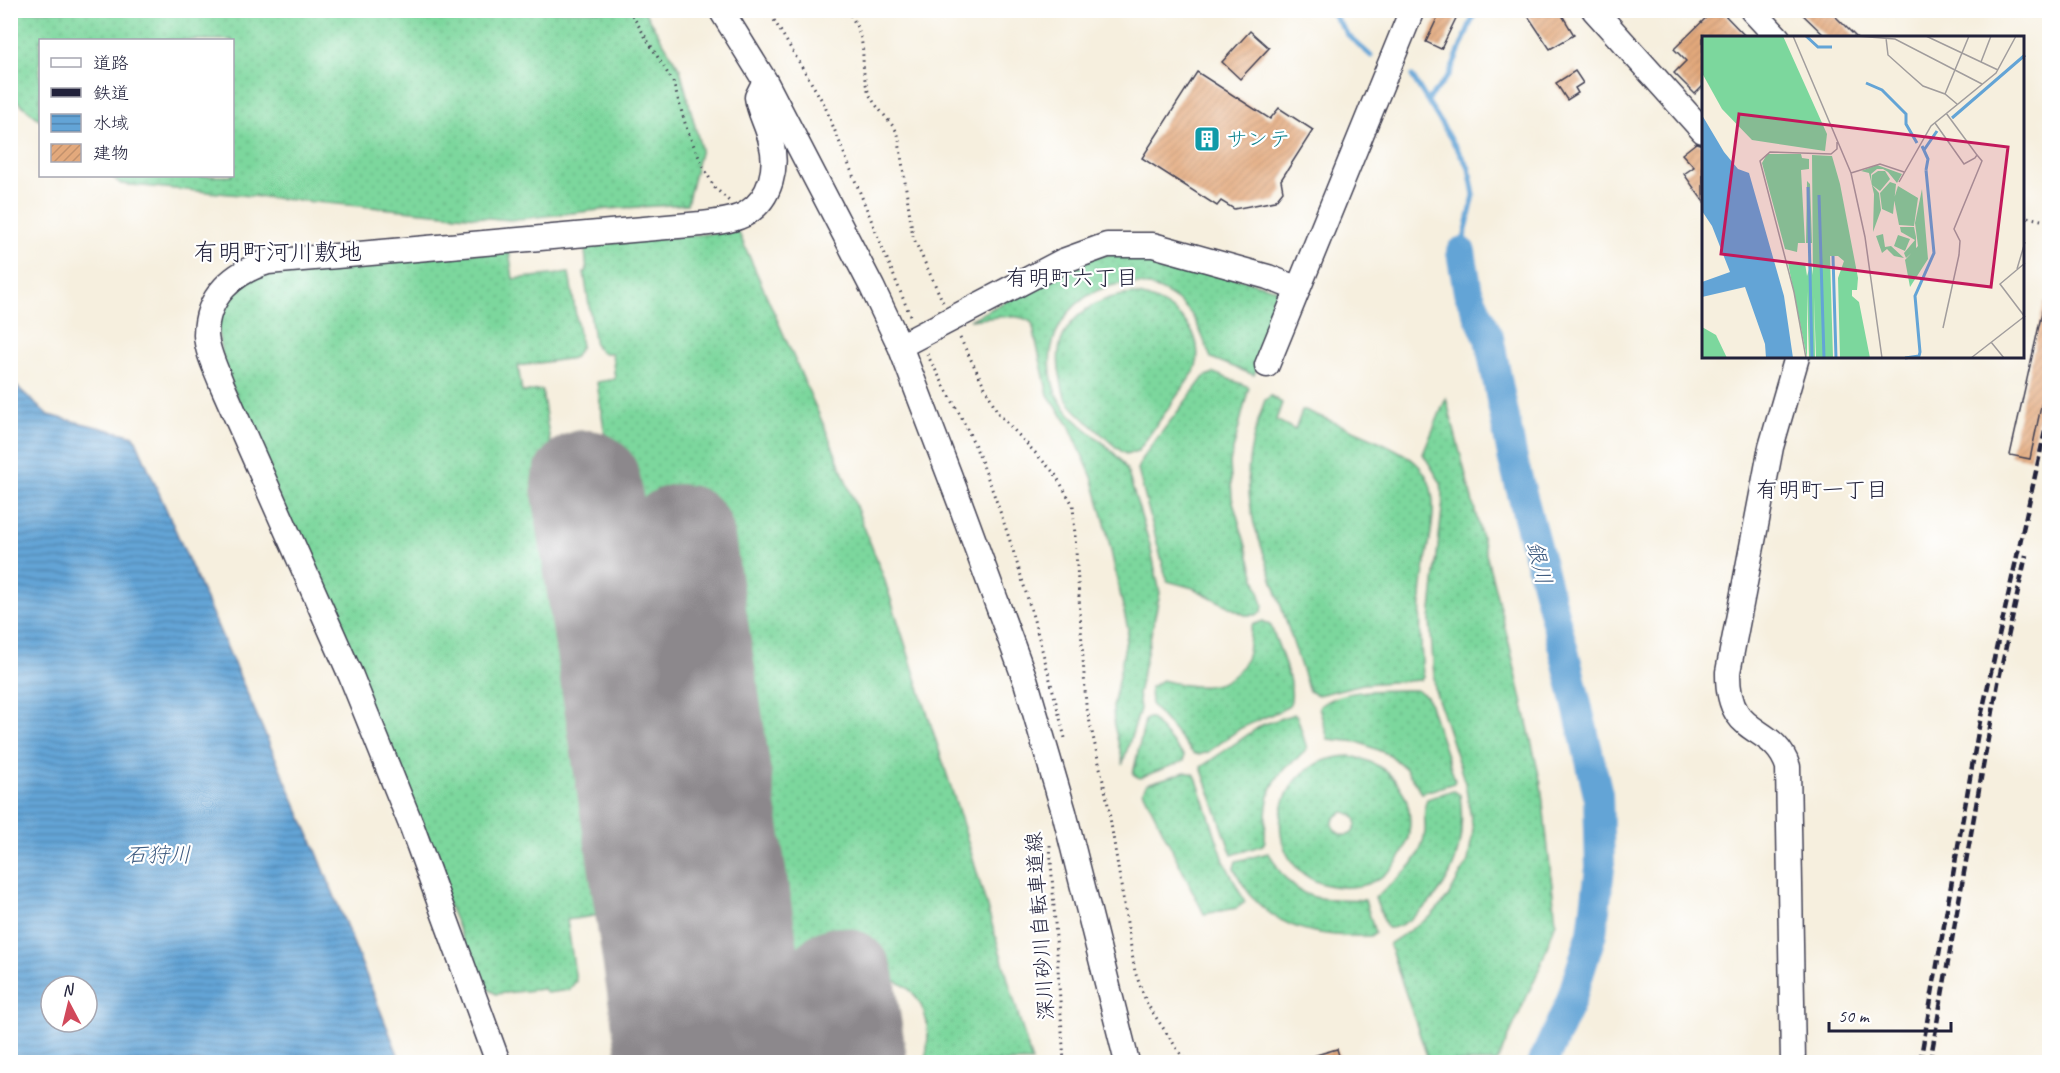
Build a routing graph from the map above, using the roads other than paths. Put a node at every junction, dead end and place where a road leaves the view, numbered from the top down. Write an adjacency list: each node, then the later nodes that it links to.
1 (721, 10): 6 (street)
2 (1412, 10): 8 (street)
3 (1594, 10): 7 (street)
4 (1752, 10): 5 (street)
5 (1776, 36)
6 (765, 81): 9 (street); 12 (street)
7 (1702, 130)
8 (1298, 289): 9 (street); 11 (street)
9 (900, 346): 13 (street)
10 (1797, 358): 14 (street)
11 (1267, 365)
12 (498, 1062)
13 (1127, 1062)
14 (1793, 1062)

